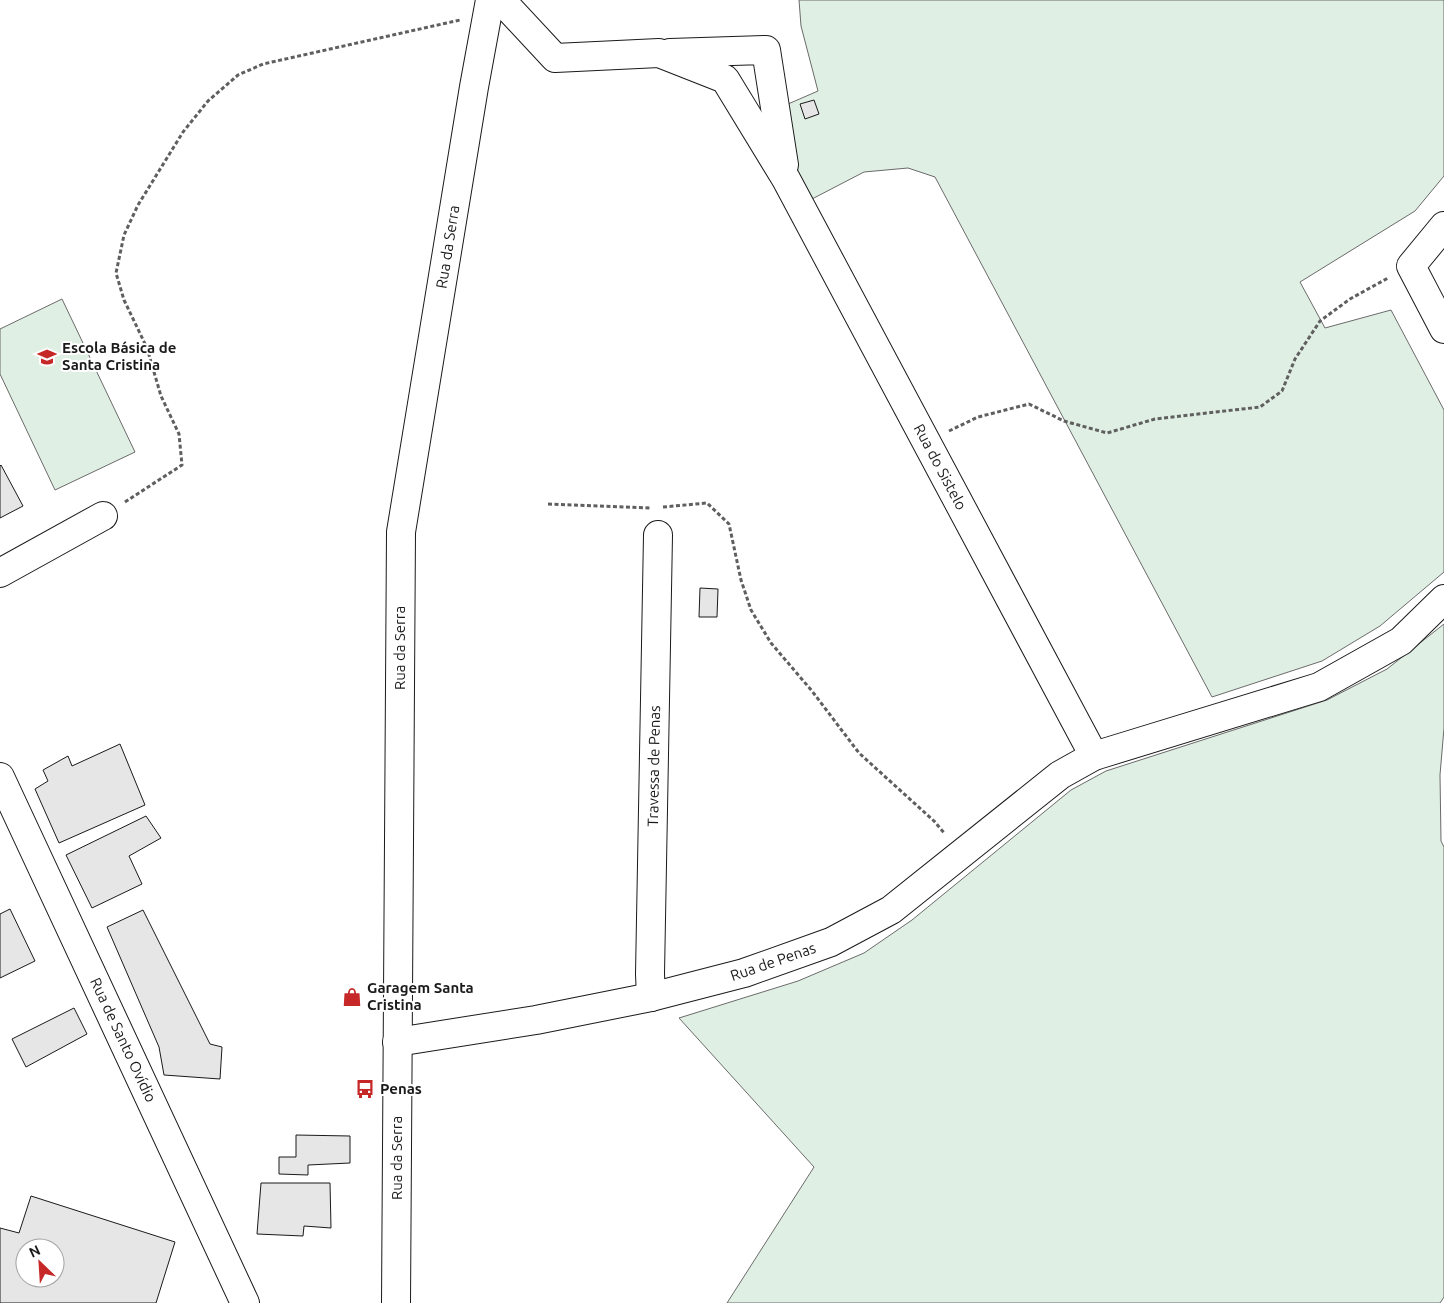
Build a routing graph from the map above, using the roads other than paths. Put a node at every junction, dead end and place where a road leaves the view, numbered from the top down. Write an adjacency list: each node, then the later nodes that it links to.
1 (493, 5): 2 (street, Rua do Sistelo); 13 (street, Rua da Serra)
2 (659, 53): 3 (street, Rua do Sistelo); 3 (street, Rua do Sistelo)
3 (786, 179): 10 (street, Rua do Sistelo)
4 (1444, 226): 5 (street)
5 (1444, 329)
6 (103, 516): 8 (street)
7 (658, 535): 12 (street, Travessa de Penas)
8 (0, 573)
9 (1444, 599): 10 (street, Rua de Penas)
10 (1094, 756): 12 (street, Rua de Penas)
11 (0, 777): 14 (street, Rua de Santo Ovídio)
12 (651, 997): 13 (street, Rua de Penas)
13 (397, 1042): 15 (street, Rua da Serra)
14 (245, 1303)
15 (396, 1303)

